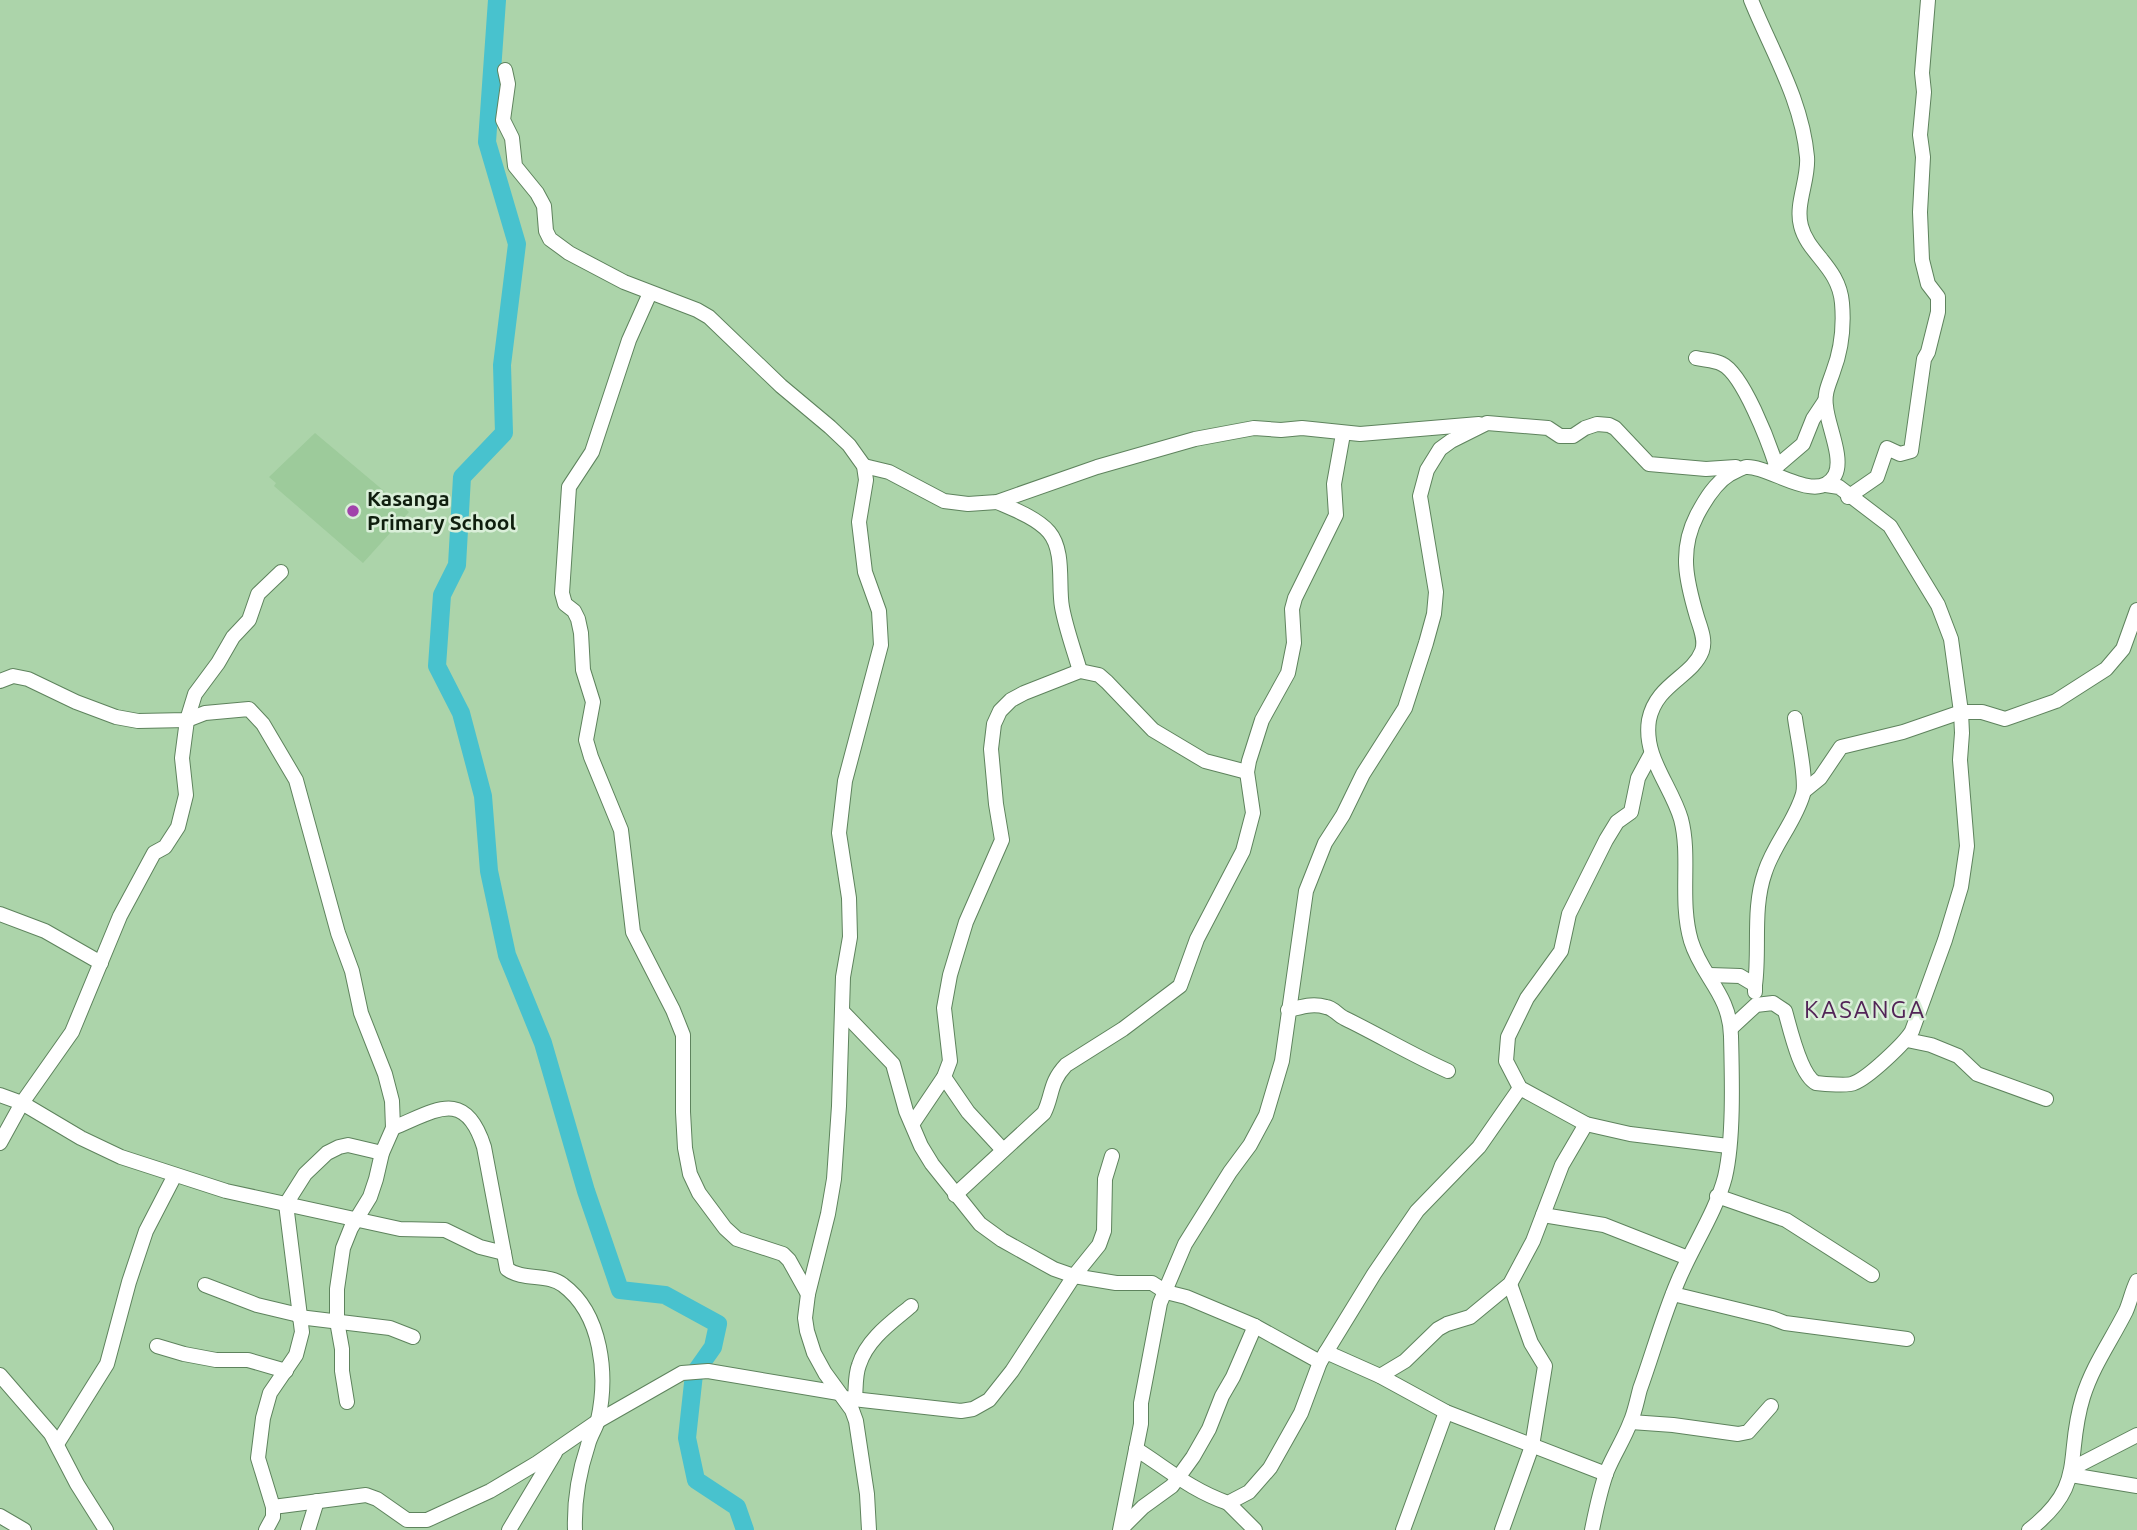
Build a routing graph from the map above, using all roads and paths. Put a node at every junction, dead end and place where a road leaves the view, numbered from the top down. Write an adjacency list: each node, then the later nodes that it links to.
1 (1751, 0): 6 (street)
2 (1928, 0): 13 (street)
3 (505, 70): 4 (street)
4 (650, 293): 9 (street); 62 (street)
5 (1696, 358): 11 (street)
6 (1825, 401): 11 (street); 12 (street)
7 (1487, 423): 8 (street); 10 (street); 30 (street)
8 (1343, 434): 14 (street); 23 (street)
9 (864, 466): 14 (street); 31 (street)
10 (1745, 467): 11 (street); 22 (street)
11 (1773, 469): 12 (street)
12 (1826, 485): 13 (street)
13 (1849, 496): 19 (street)
14 (997, 502): 17 (street)
15 (281, 572): 21 (street)
16 (2137, 610): 19 (street)
17 (1080, 671): 23 (street); 35 (street)
18 (0, 681): 21 (street)
19 (1961, 712): 24 (street); 33 (street)
20 (1795, 718): 24 (street)
21 (187, 720): 26 (street); 42 (street)
22 (1651, 754): 27 (street); 36 (street)
23 (1247, 772): 45 (street)
24 (1804, 791): 28 (street)
25 (0, 914): 26 (street)
26 (101, 963): 39 (street)
27 (1710, 975): 28 (street); 32 (street)
28 (1755, 985): 29 (street)
29 (1756, 1006): 32 (street); 33 (street)
30 (1288, 1010): 34 (street); 61 (street)
31 (842, 1011): 40 (street); 62 (street)
32 (1731, 1028): 44 (street)
33 (1907, 1040): 38 (street)
34 (1448, 1071)
35 (944, 1077): 40 (street); 45 (street)
36 (1520, 1088): 41 (street); 71 (street)
37 (0, 1095): 39 (street)
38 (2046, 1099)
39 (22, 1103): 43 (street); 48 (street)
40 (913, 1123): 49 (street)
41 (1586, 1124): 44 (street); 52 (street)
42 (393, 1128): 46 (street); 54 (street)
43 (0, 1143)
44 (1728, 1146): 50 (street)
45 (1003, 1150): 49 (street)
46 (382, 1153): 51 (street); 53 (street)
47 (1112, 1156): 57 (street)
48 (174, 1175): 51 (street); 82 (street)
49 (955, 1195): 57 (street)
50 (1717, 1196): 55 (street); 56 (street)
51 (286, 1204): 53 (street); 65 (street)
52 (1543, 1215): 55 (street); 60 (street)
53 (357, 1218): 54 (street); 66 (street)
54 (504, 1253): 79 (street)
55 (1688, 1258): 63 (street)
56 (1872, 1275)
57 (1074, 1276): 61 (street); 75 (street)
58 (2137, 1281): 86 (street)
59 (205, 1284): 65 (street)
60 (1510, 1284): 74 (street); 83 (street)
61 (1166, 1292): 67 (street); 84 (street)
62 (808, 1294): 75 (street)
63 (1673, 1294): 69 (street); 80 (street)
64 (911, 1306): 75 (street)
65 (299, 1316): 66 (street); 72 (street)
66 (337, 1321): 68 (street); 76 (street)
67 (1255, 1326): 71 (street); 88 (street)
68 (413, 1337)
69 (1907, 1339)
70 (158, 1346): 72 (street)
71 (1323, 1357): 74 (street); 91 (street)
72 (286, 1371): 92 (street)
73 (0, 1374): 82 (street)
74 (1380, 1376): 78 (street)
75 (846, 1396): 79 (street); 101 (street)
76 (347, 1402)
77 (1771, 1406): 80 (street)
78 (1446, 1412): 83 (street); 104 (street)
79 (598, 1421): 85 (street); 100 (street)
80 (1631, 1422): 87 (street)
81 (2137, 1435): 86 (street)
82 (57, 1444): 96 (street)
83 (1532, 1446): 87 (street); 105 (street)
84 (1136, 1449): 88 (street); 102 (street)
85 (556, 1450): 94 (street); 99 (street)
86 (2072, 1472): 89 (street); 107 (street)
87 (1606, 1474): 106 (street)
88 (1178, 1478): 91 (street); 102 (street)
89 (2137, 1486)
90 (317, 1501): 92 (street); 94 (street); 98 (street)
91 (1228, 1503): 103 (street)
92 (273, 1507): 97 (street)
93 (0, 1516): 95 (street)
94 (424, 1526)
95 (24, 1530)
96 (106, 1530)
97 (266, 1530)
98 (308, 1530)
99 (509, 1530)
100 (575, 1530)
101 (869, 1530)
102 (1120, 1530)
103 (1255, 1530)
104 (1403, 1530)
105 (1502, 1530)
106 (1592, 1530)
107 (2029, 1530)

